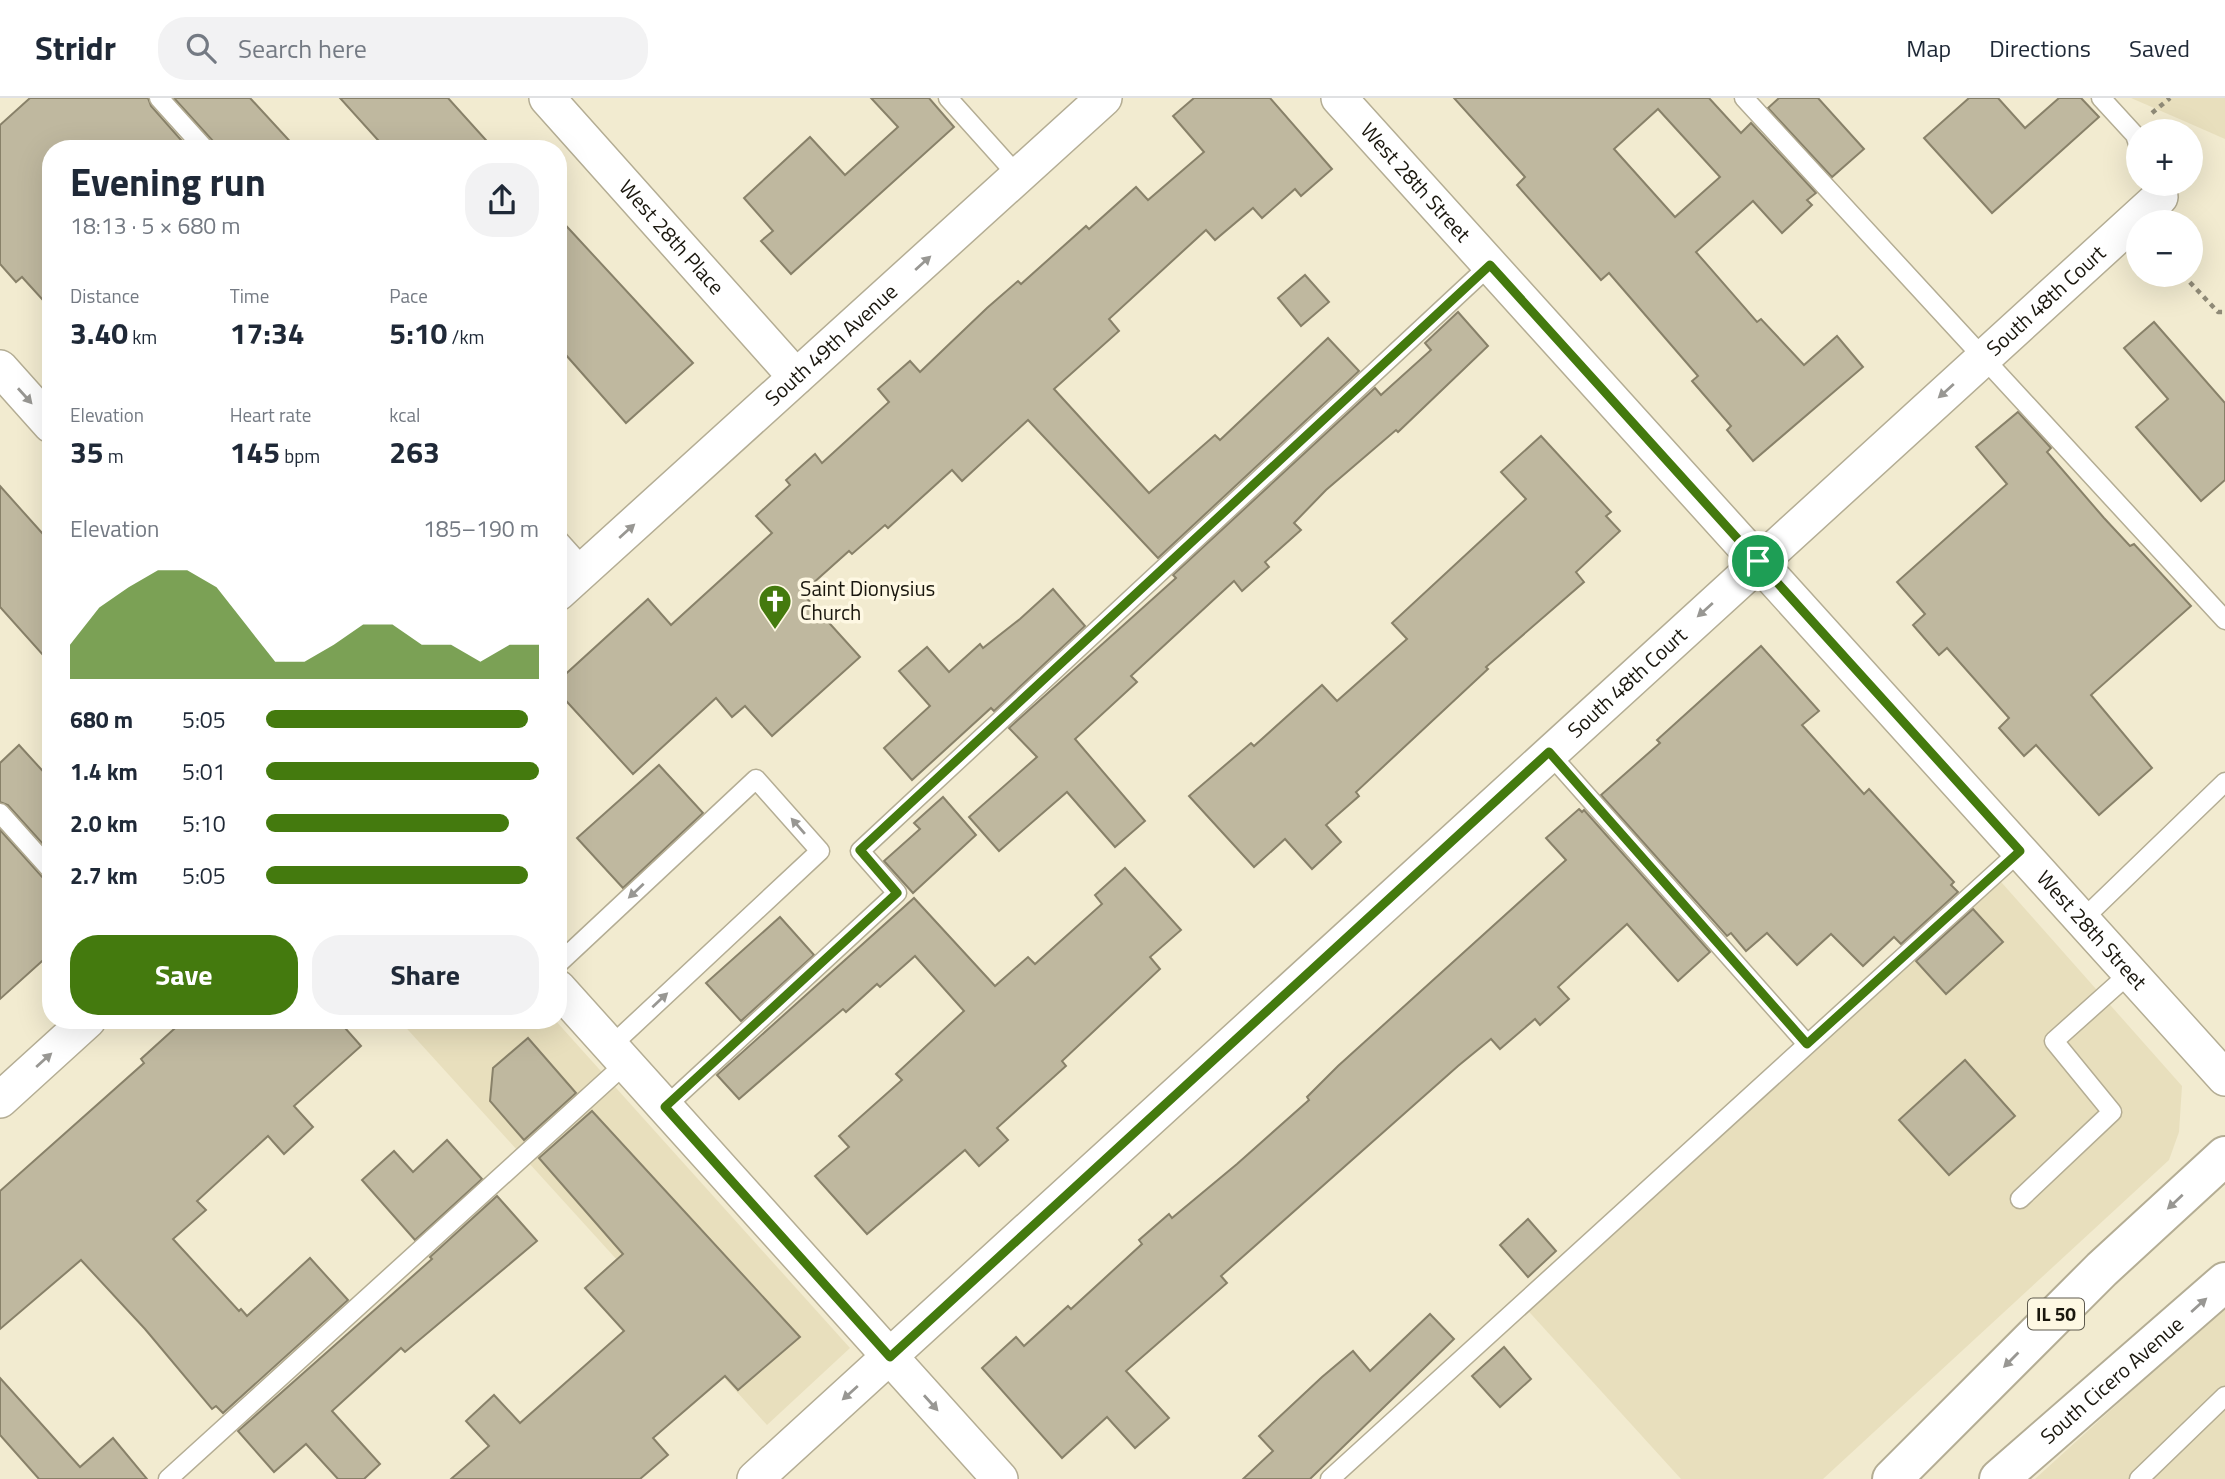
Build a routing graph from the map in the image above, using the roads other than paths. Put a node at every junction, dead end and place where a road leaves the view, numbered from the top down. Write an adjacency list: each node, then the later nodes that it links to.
1 (159, 98): 9 (lane)
2 (547, 98): 15 (street, West 28th Place)
3 (948, 98): 10 (lane)
4 (1104, 98): 10 (street, South 49th Avenue)
5 (1339, 98): 12 (street, West 28th Street)
6 (1744, 98): 13 (lane)
7 (2101, 98): 8 (lane)
8 (2126, 125)
9 (197, 140)
10 (1018, 176): 15 (street, South 49th Avenue, one-way to 10)
11 (2152, 196): 13 (street, South 48th Court)
12 (1490, 265): 18 (street, West 28th Street); 36 (lane)
13 (1983, 357): 18 (street, South 48th Court, one-way to 18); 21 (lane)
14 (0, 368): 16 (street, one-way to 16)
15 (796, 377): 19 (street, South 49th Avenue, one-way to 15)
16 (42, 415)
17 (567, 549): 19 (lane)
18 (1758, 561): 22 (street, South 48th Court, one-way to 22); 25 (street, West 28th Street)
19 (585, 569): 20 (street, South 49th Avenue)
20 (567, 585)
21 (2225, 620)
22 (1549, 752): 32 (lane); 40 (street, South 48th Court)
23 (2225, 782): 27 (lane)
24 (0, 813): 26 (lane)
25 (2020, 851): 27 (street, West 28th Street); 32 (lane)
26 (42, 860)
27 (2082, 920): 29 (street, West 28th Street)
28 (567, 956): 33 (lane, one-way to 28)
29 (2130, 973): 34 (street, West 28th Street); 38 (lane)
30 (567, 998): 33 (street)
31 (78, 1029): 35 (street, one-way to 31)
32 (1807, 1044): 46 (lane)
33 (618, 1055): 36 (street); 43 (lane)
34 (2225, 1078)
35 (0, 1100)
36 (665, 1107): 40 (street)
37 (2225, 1156): 47 (main road, IL 50, one-way to 47)
38 (2020, 1199)
39 (2225, 1282): 42 (main road, South Cicero Avenue, one-way to 39)
40 (890, 1357): 44 (street, South 48th Court, one-way to 44); 45 (street, one-way to 45)
41 (2225, 1396): 48 (lane)
42 (2009, 1475)
43 (168, 1479)
44 (755, 1479)
45 (1000, 1479)
46 (1330, 1479)
47 (1892, 1479)
48 (2138, 1479)

